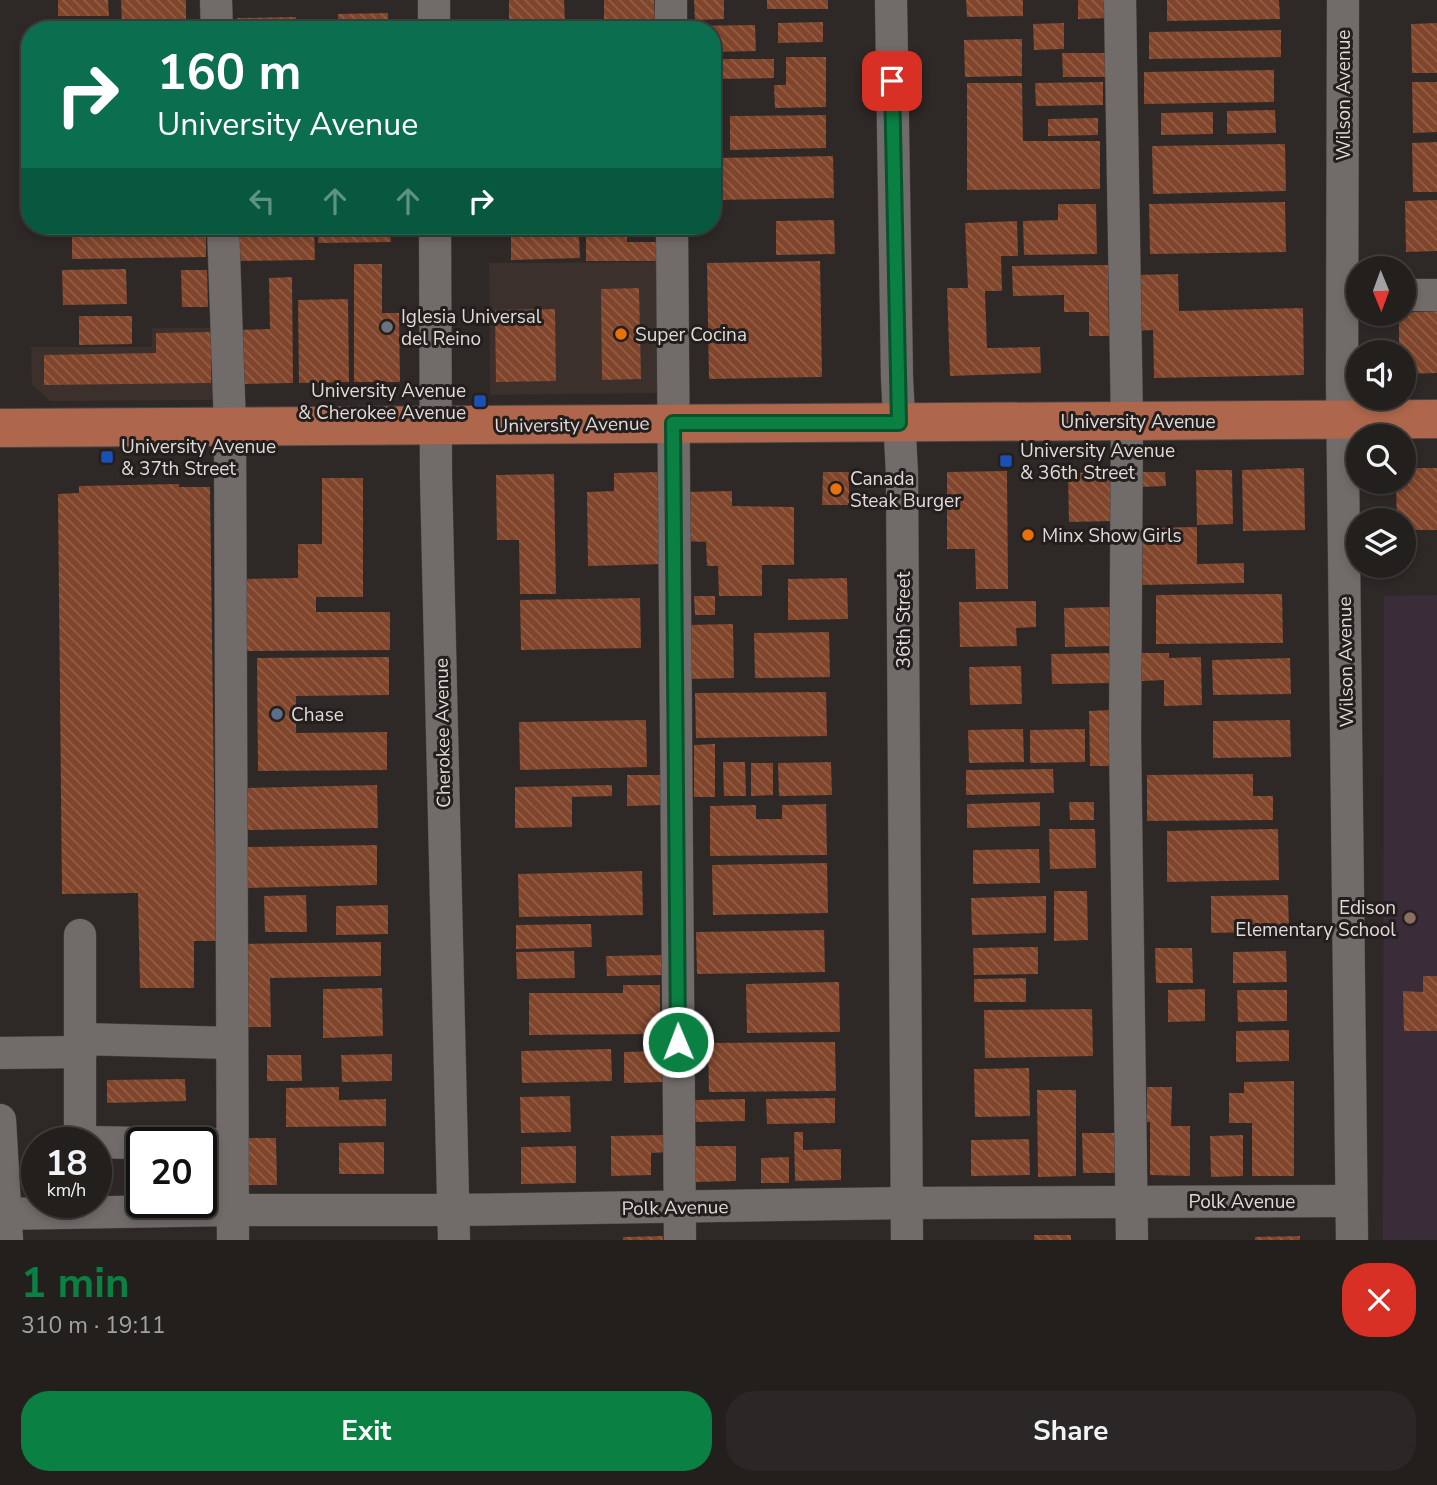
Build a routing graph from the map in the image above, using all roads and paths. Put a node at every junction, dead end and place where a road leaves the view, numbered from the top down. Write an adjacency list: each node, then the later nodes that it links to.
1 (216, 0): 7 (street)
2 (434, 0): 8 (street)
3 (671, 0): 9 (street)
4 (891, 0): 21 (street, 36th Street)
5 (1120, 0): 19 (street)
6 (1343, 0): 13 (street, Wilson Avenue)
7 (217, 21)
8 (434, 21)
9 (671, 21)
10 (223, 235): 23 (street)
11 (435, 235): 22 (street, Cherokee Avenue)
12 (672, 235): 20 (street)
13 (1349, 256)
14 (1416, 295): 15 (street)
15 (1437, 295)
16 (1348, 326): 17 (street, Wilson Avenue)
17 (1342, 419): 18 (main road, University Avenue); 19 (main road, University Avenue); 32 (street, Wilson Avenue)
18 (1437, 419)
19 (1127, 421): 21 (main road, University Avenue); 33 (street)
20 (673, 423): 21 (main road, University Avenue); 22 (main road, University Avenue); 35 (street)
21 (899, 423): 34 (street, 36th Street)
22 (435, 425): 23 (main road, University Avenue); 38 (street, Cherokee Avenue)
23 (230, 426): 24 (main road, University Avenue); 26 (street)
24 (0, 428)
25 (80, 935): 27 (street)
26 (232, 1043): 27 (street); 31 (street)
27 (81, 1045): 28 (street); 30 (street)
28 (0, 1053)
29 (0, 1120): 36 (street)
30 (126, 1143)
31 (217, 1145): 37 (street)
32 (1351, 1201): 33 (street, Polk Avenue); 42 (street, Wilson Avenue)
33 (1132, 1202): 34 (street, Polk Avenue); 41 (street)
34 (906, 1203): 35 (street, Polk Avenue); 40 (street, 36th Street)
35 (679, 1208): 38 (street, Polk Avenue); 39 (street)
36 (5, 1223): 37 (street, Polk Avenue)
37 (233, 1225): 38 (street, Polk Avenue)
38 (454, 1225)
39 (680, 1240)
40 (907, 1240)
41 (1132, 1240)
42 (1352, 1240)

